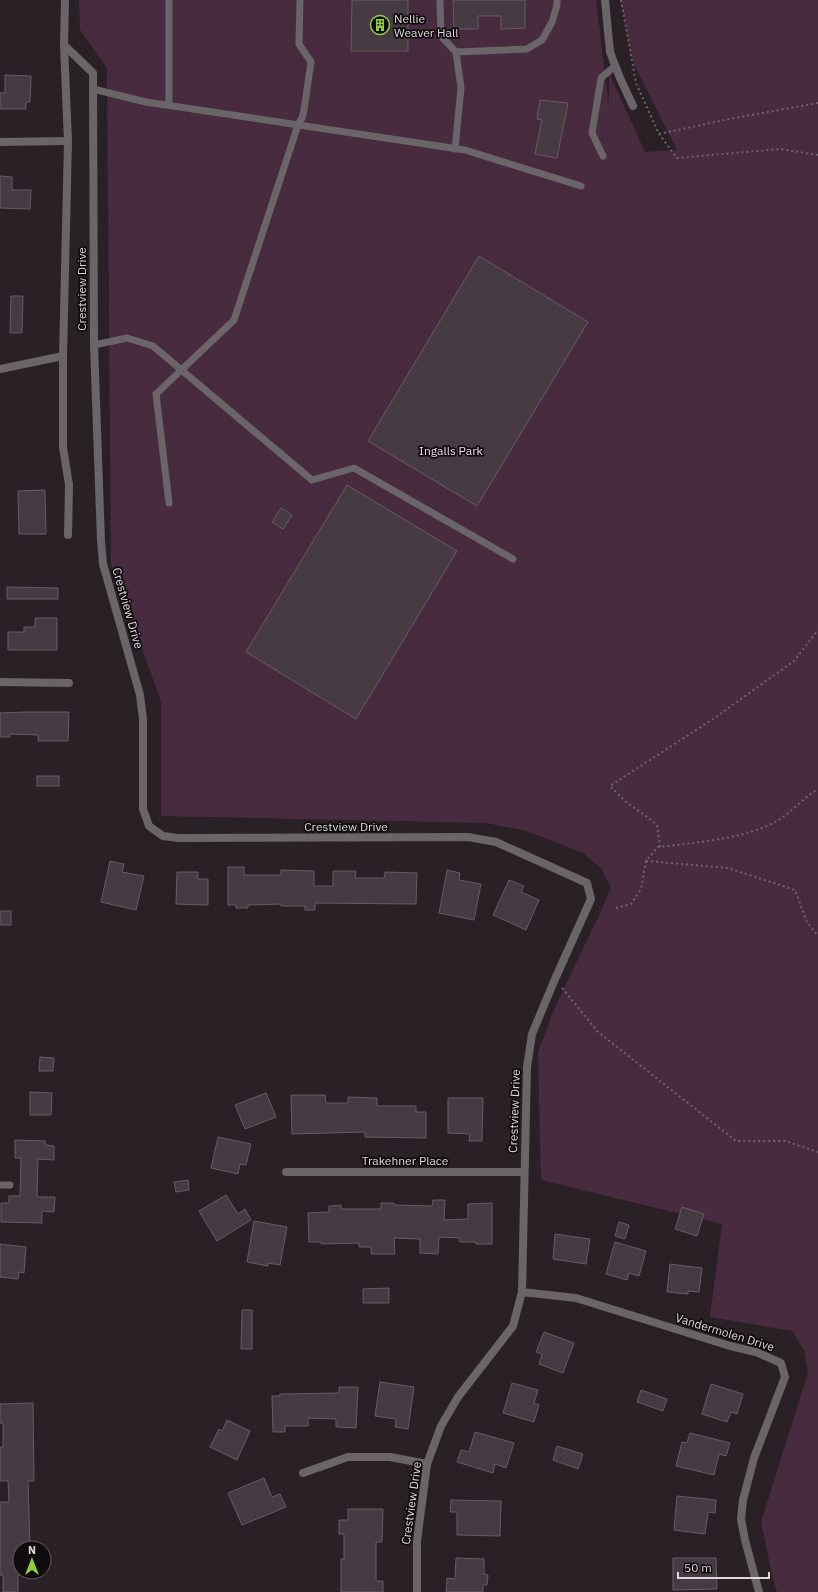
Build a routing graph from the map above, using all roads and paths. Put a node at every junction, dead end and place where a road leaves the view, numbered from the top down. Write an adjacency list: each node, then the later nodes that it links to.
1 (65, 0): 8 (street, Crestview Drive)
2 (169, 0): 13 (lane)
3 (300, 0): 15 (lane)
4 (440, 0): 9 (lane)
5 (557, 0): 9 (lane)
6 (605, 0): 10 (street)
7 (621, 0): 16 (path)
8 (64, 44): 11 (street, Crestview Drive); 17 (street, Crestview Drive)
9 (456, 52): 19 (lane)
10 (615, 66): 14 (street); 21 (lane)
11 (93, 89): 13 (lane); 23 (street, Crestview Drive)
12 (818, 103): 16 (path)
13 (169, 105): 15 (lane)
14 (633, 106)
15 (298, 125): 19 (lane); 26 (lane)
16 (659, 134): 20 (path)
17 (68, 141): 18 (street); 24 (street, Crestview Drive)
18 (0, 142)
19 (456, 149): 22 (lane)
20 (818, 155)
21 (603, 156)
22 (581, 186)
23 (94, 345): 26 (lane); 38 (street, Crestview Drive)
24 (63, 356): 25 (street); 28 (street, Crestview Drive)
25 (0, 369)
26 (181, 370): 27 (lane); 29 (lane)
27 (169, 503)
28 (68, 535)
29 (513, 559)
30 (818, 630): 34 (path)
31 (0, 682): 32 (street)
32 (69, 683)
33 (818, 789): 34 (path)
34 (660, 847): 35 (path)
35 (646, 861): 36 (path); 37 (path)
36 (616, 908)
37 (818, 936)
38 (555, 980): 39 (path); 41 (street, Crestview Drive)
39 (818, 1152)
40 (286, 1172): 41 (street, Trakehner Place)
41 (524, 1172): 44 (street, Crestview Drive)
42 (0, 1185): 43 (lane)
43 (10, 1185)
44 (522, 1292): 45 (street, Crestview Drive); 48 (street, Vandermolen Drive)
45 (427, 1464): 46 (street); 47 (street, Crestview Drive)
46 (303, 1473)
47 (417, 1592)
48 (759, 1592)

